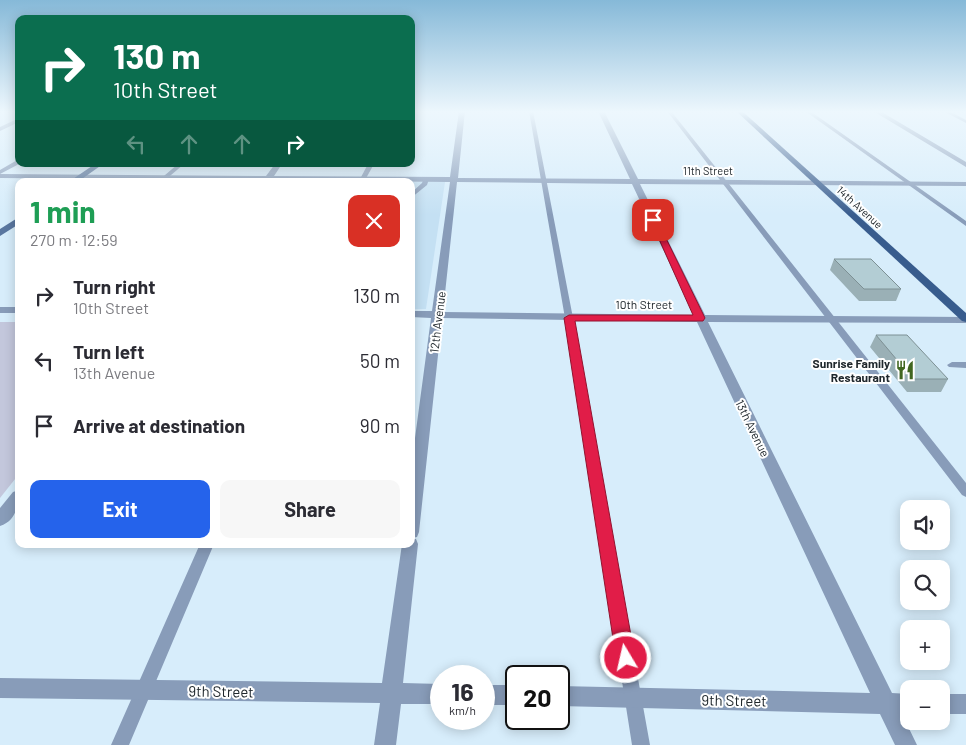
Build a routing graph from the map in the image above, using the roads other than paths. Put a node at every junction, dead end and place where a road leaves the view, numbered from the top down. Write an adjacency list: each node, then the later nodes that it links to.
1 (458, 146): 21 (street, 12th Avenue)
2 (538, 146): 22 (lane)
3 (617, 146): 23 (street, 13th Avenue)
4 (696, 146): 24 (lane)
5 (777, 146): 25 (main road, 14th Avenue)
6 (856, 146): 26 (lane)
7 (935, 146): 9 (street)
8 (15, 163): 13 (lane)
9 (966, 164)
10 (95, 167): 16 (street)
11 (177, 167): 17 (lane)
12 (277, 167): 18 (street)
13 (0, 172)
14 (0, 176): 15 (street, 11th Street)
15 (51, 178)
16 (78, 178)
17 (164, 178)
18 (268, 178)
19 (415, 179): 20 (street, 11th Street)
20 (426, 179): 21 (street, 11th Street); 28 (lane)
21 (454, 180): 22 (street, 11th Street); 35 (street, 12th Avenue)
22 (543, 180): 23 (street, 11th Street); 36 (lane)
23 (634, 181): 24 (street, 11th Street); 37 (street, 13th Avenue)
24 (725, 182): 25 (street, 11th Street); 38 (lane)
25 (817, 182): 26 (street, 11th Street); 39 (main road, 14th Avenue)
26 (909, 183): 27 (street, 11th Street); 30 (lane)
27 (966, 184)
28 (415, 193)
29 (15, 223): 31 (street)
30 (966, 224)
31 (0, 234)
32 (0, 310): 33 (street)
33 (15, 310)
34 (415, 314): 35 (street, 10th Street)
35 (438, 314): 36 (street, 10th Street); 43 (street, 12th Avenue)
36 (569, 318): 37 (street, 10th Street); 53 (lane)
37 (700, 318): 38 (street, 10th Street); 54 (street, 13th Avenue)
38 (830, 320): 39 (street, 10th Street); 42 (lane)
39 (966, 320)
40 (952, 364): 41 (lane)
41 (966, 364)
42 (966, 492)
43 (415, 500)
44 (15, 501): 45 (street)
45 (0, 520)
46 (205, 548): 49 (lane)
47 (409, 548): 50 (street)
48 (0, 688): 49 (street, 9th Street)
49 (144, 690): 50 (street, 9th Street); 58 (lane)
50 (391, 693): 51 (street, 9th Street); 59 (street)
51 (430, 694)
52 (570, 696): 53 (street, 9th Street)
53 (632, 697): 54 (street, 9th Street); 60 (lane)
54 (887, 704): 55 (street, 9th Street); 61 (street, 13th Avenue)
55 (900, 704)
56 (950, 704): 57 (street)
57 (966, 704)
58 (120, 745)
59 (384, 745)
60 (640, 745)
61 (906, 745)

